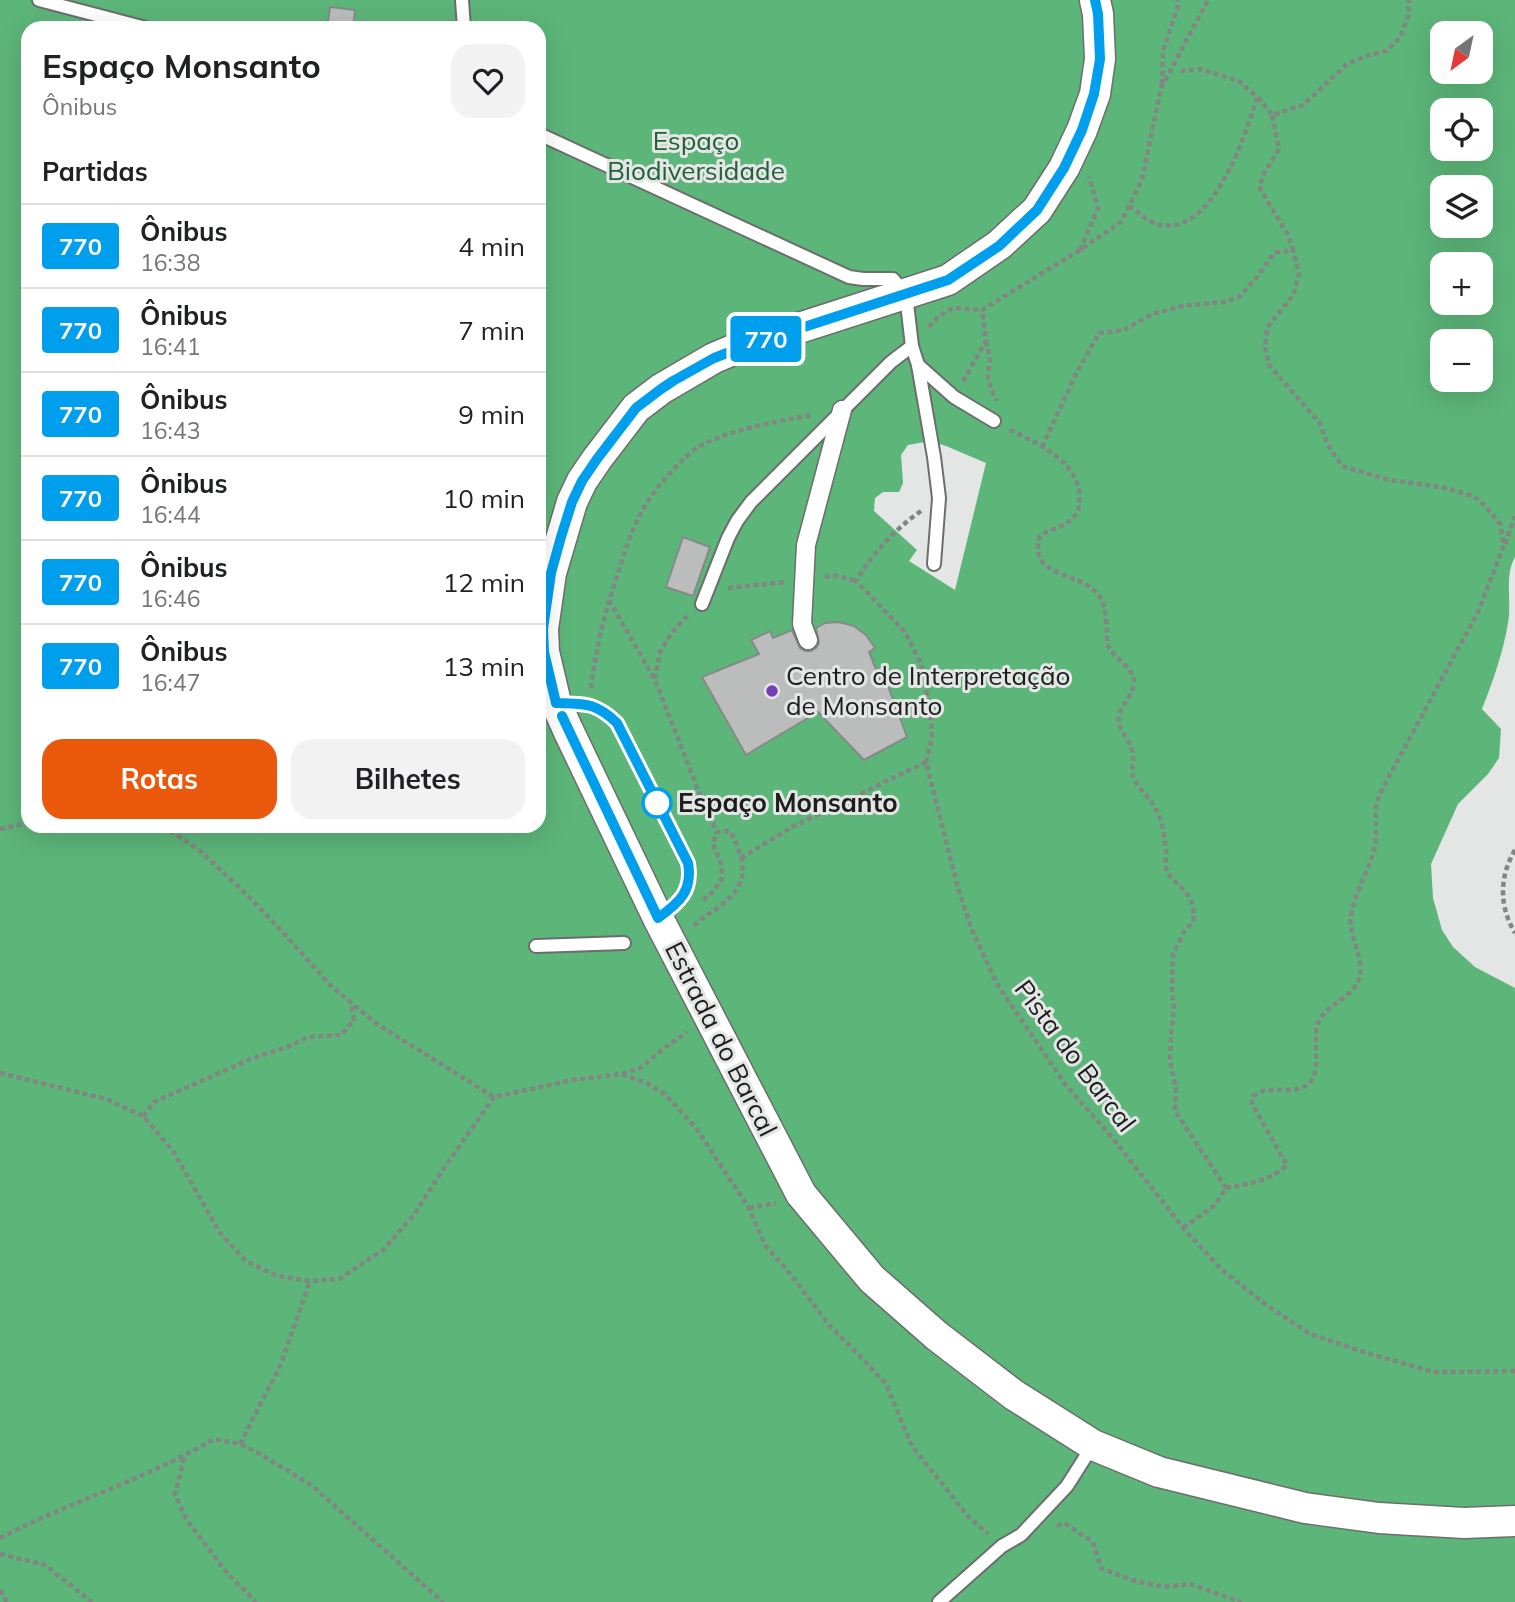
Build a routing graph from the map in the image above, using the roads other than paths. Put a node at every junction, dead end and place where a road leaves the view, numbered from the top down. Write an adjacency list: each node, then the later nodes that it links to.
1 (39, 0): 4 (lane)
2 (461, 0): 5 (lane)
3 (1095, 0): 7 (street, Estrada do Barcal)
4 (119, 21)
5 (463, 21)
6 (546, 137): 7 (lane)
7 (906, 295): 8 (lane); 14 (street, Estrada do Barcal)
8 (912, 345): 9 (lane); 10 (lane)
9 (918, 365): 11 (lane); 12 (lane)
10 (842, 410): 13 (lane); 15 (street)
11 (1000, 424)
12 (934, 564)
13 (702, 604)
14 (546, 608)
15 (808, 640)
16 (546, 660): 17 (street, Estrada do Barcal)
17 (556, 703): 18 (street, Estrada do Barcal); 18 (lane)
18 (658, 918): 21 (street, Estrada do Barcal)
19 (624, 943): 20 (lane)
20 (536, 946)
21 (1093, 1445): 22 (street, Estrada do Barcal); 23 (lane)
22 (1515, 1521)
23 (939, 1602)

